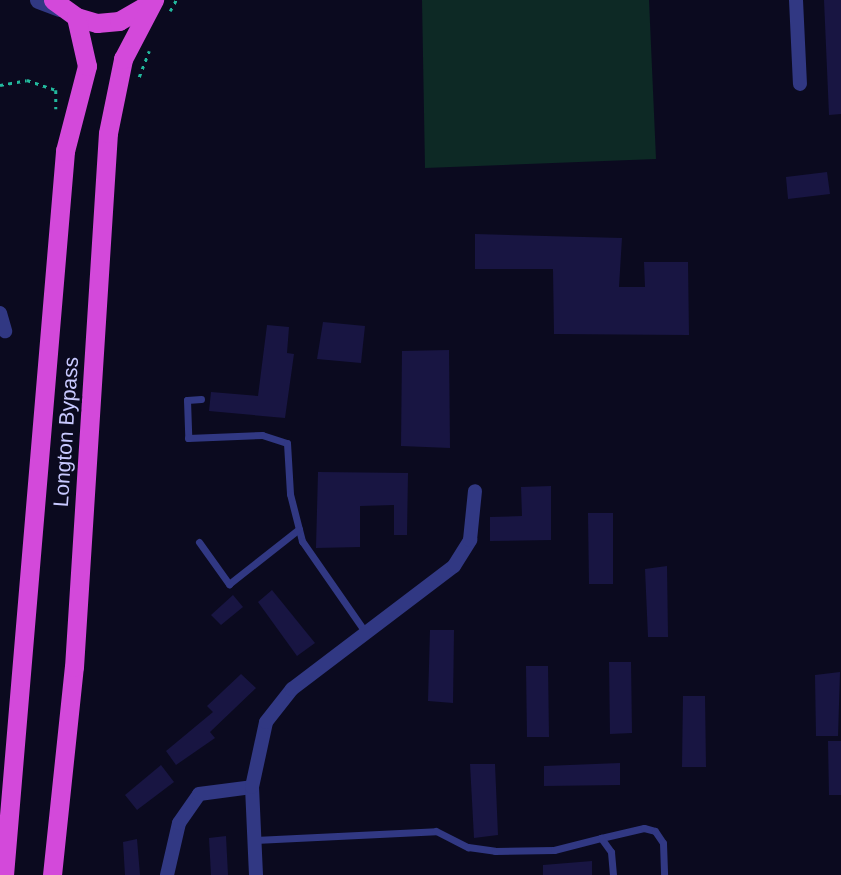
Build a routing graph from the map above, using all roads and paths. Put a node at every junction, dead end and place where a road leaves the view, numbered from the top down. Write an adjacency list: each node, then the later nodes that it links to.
1 (39, 0): 5 (street)
2 (153, 0): 5 (highway); 23 (highway, Longton Bypass)
3 (176, 0): 6 (path)
4 (796, 0): 8 (street)
5 (63, 8): 22 (highway, Longton Bypass)
6 (166, 18)
7 (153, 40): 10 (path)
8 (800, 84)
9 (0, 85): 11 (path)
10 (134, 90)
11 (56, 105)
12 (0, 313): 13 (street)
13 (5, 331)
14 (201, 399): 16 (lane)
15 (475, 491): 18 (street)
16 (299, 529): 17 (lane); 18 (lane)
17 (199, 542)
18 (366, 633): 19 (street)
19 (252, 787): 21 (street); 24 (street)
20 (601, 838): 21 (lane); 26 (lane); 27 (lane)
21 (254, 840): 25 (street)
22 (4, 875)
23 (52, 875)
24 (167, 875)
25 (256, 875)
26 (613, 875)
27 (664, 875)

